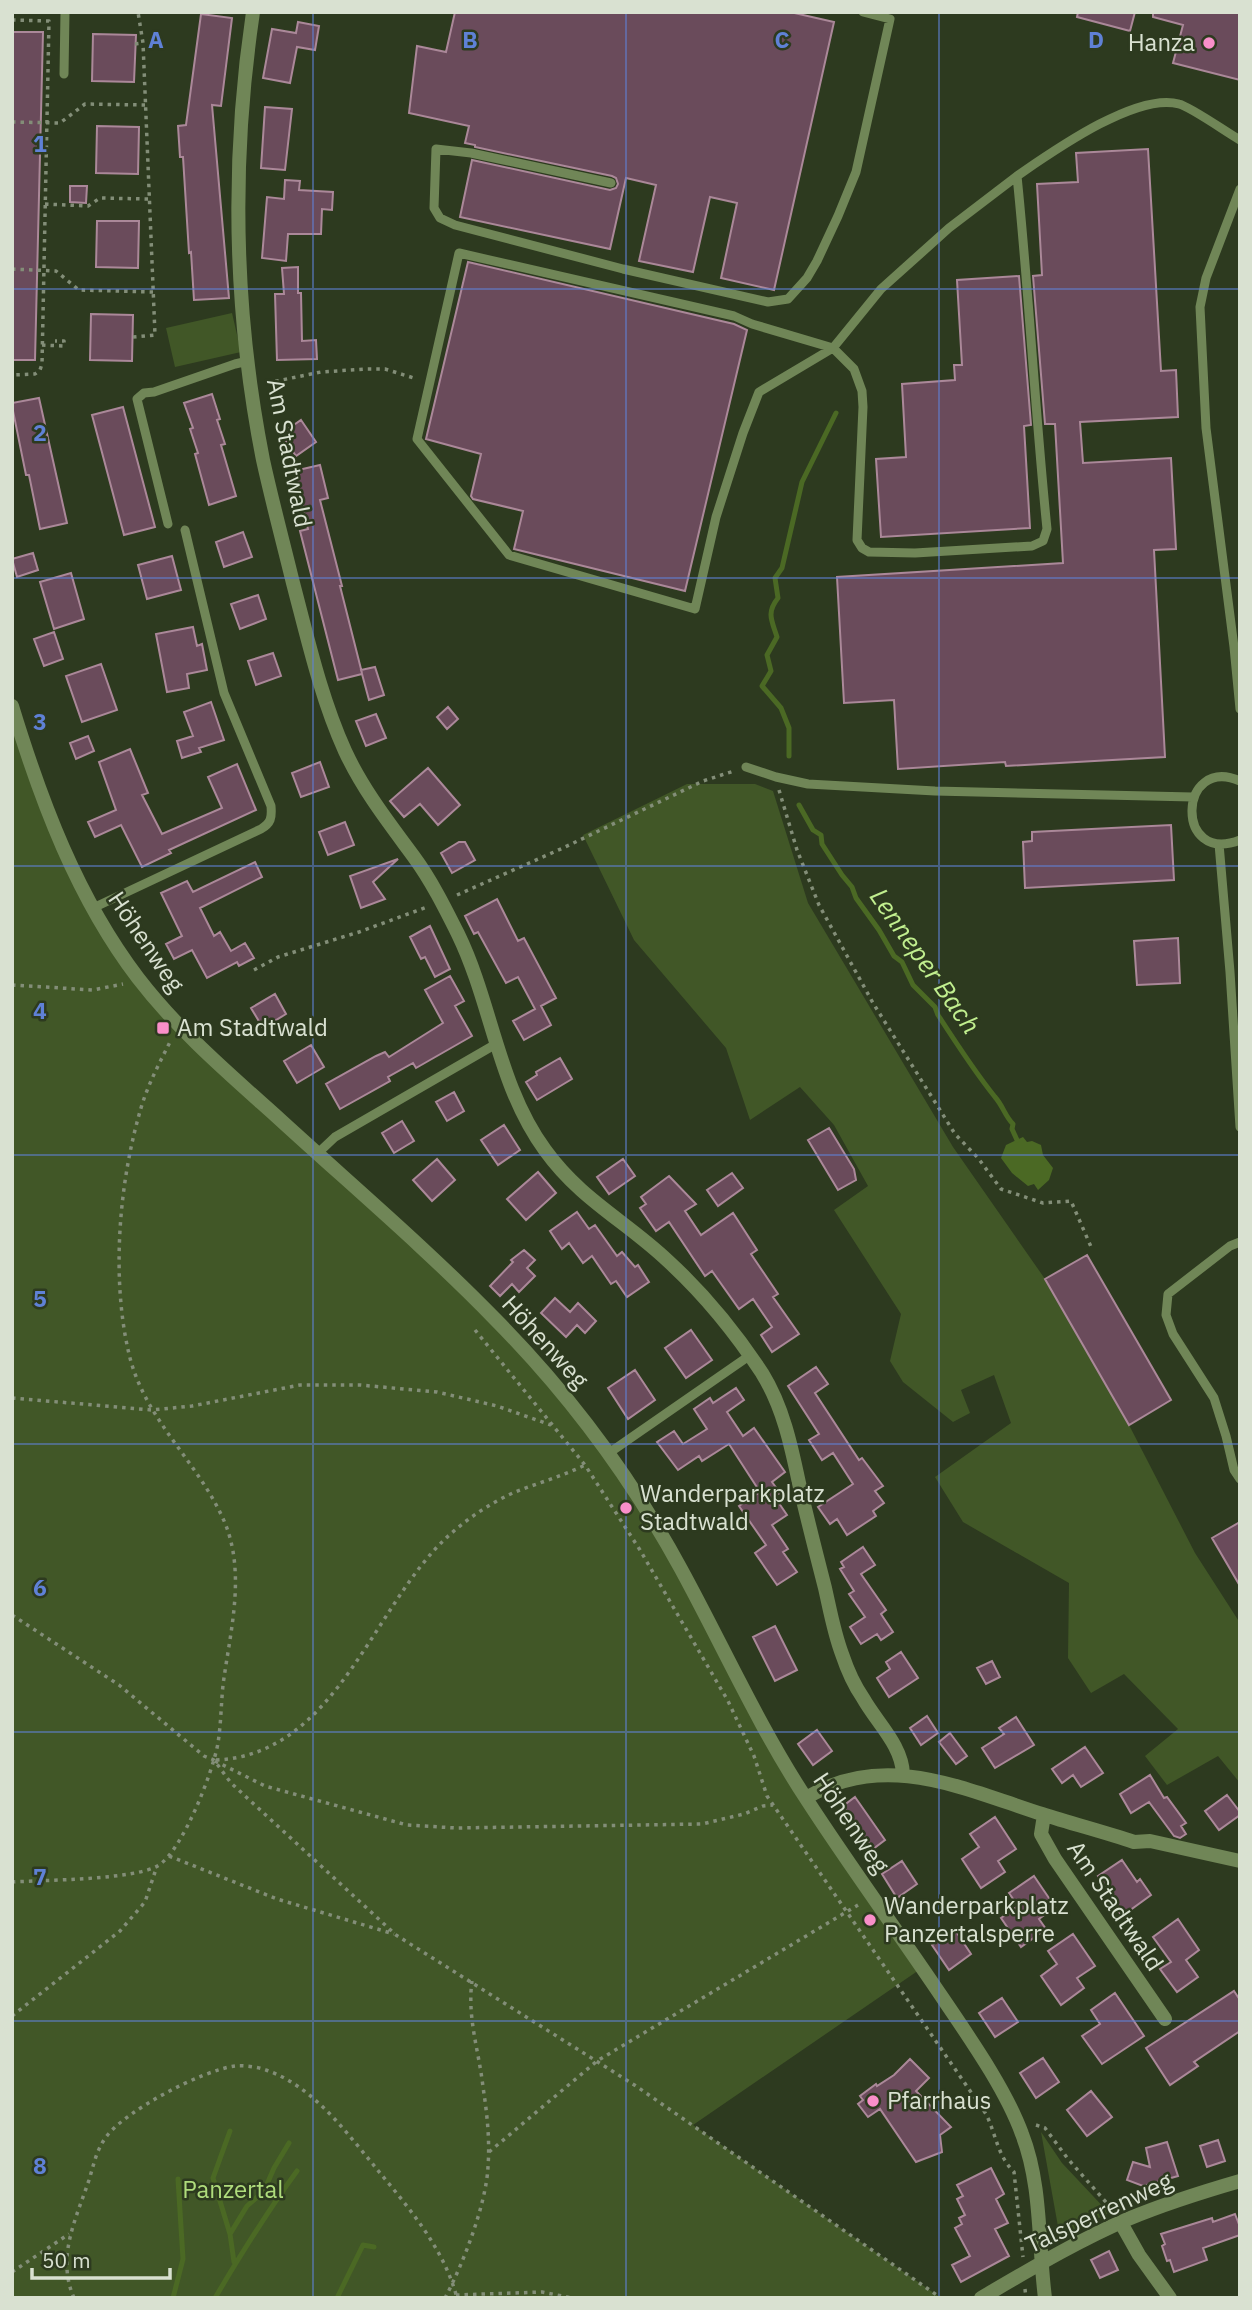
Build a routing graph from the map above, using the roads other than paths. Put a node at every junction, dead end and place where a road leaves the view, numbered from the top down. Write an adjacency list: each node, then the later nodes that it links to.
1 (65, 12): 4 (lane)
2 (253, 12): 10 (street, Am Stadtwald)
3 (863, 12): 7 (lane)
4 (64, 74)
5 (1240, 140): 6 (lane)
6 (1017, 176): 9 (lane); 9 (lane)
7 (611, 183)
8 (1240, 189): 14 (lane)
9 (833, 348): 9 (lane)
10 (248, 361): 11 (lane); 21 (street, Am Stadtwald)
11 (168, 524)
12 (184, 530): 20 (lane)
13 (12, 706): 20 (street, Höhenweg)
14 (1240, 709)
15 (746, 767): 17 (lane)
16 (1239, 778): 17 (lane)
17 (1193, 797): 19 (lane)
18 (1240, 841): 19 (lane)
19 (1219, 844): 22 (lane)
20 (93, 908): 24 (street, Höhenweg)
21 (496, 1044): 24 (lane); 26 (street, Am Stadtwald)
22 (1239, 1105): 23 (lane)
23 (1240, 1127)
24 (317, 1154): 27 (street, Höhenweg)
25 (1240, 1242): 28 (lane)
26 (749, 1356): 27 (lane); 29 (street, Am Stadtwald)
27 (609, 1453): 30 (street, Höhenweg)
28 (1240, 1479)
29 (903, 1774): 30 (street, Am Stadtwald); 31 (street, Am Stadtwald)
30 (806, 1798): 36 (street, Höhenweg)
31 (1044, 1815): 32 (street, Am Stadtwald); 33 (street, Am Stadtwald)
32 (1240, 1861)
33 (1164, 2019)
34 (1240, 2180): 35 (street, Talsperrenweg)
35 (1121, 2223): 36 (street, Talsperrenweg); 39 (street)
36 (1041, 2263): 37 (street, Talsperrenweg); 38 (street, Höhenweg)
37 (981, 2298)
38 (1045, 2298)
39 (1170, 2298)

